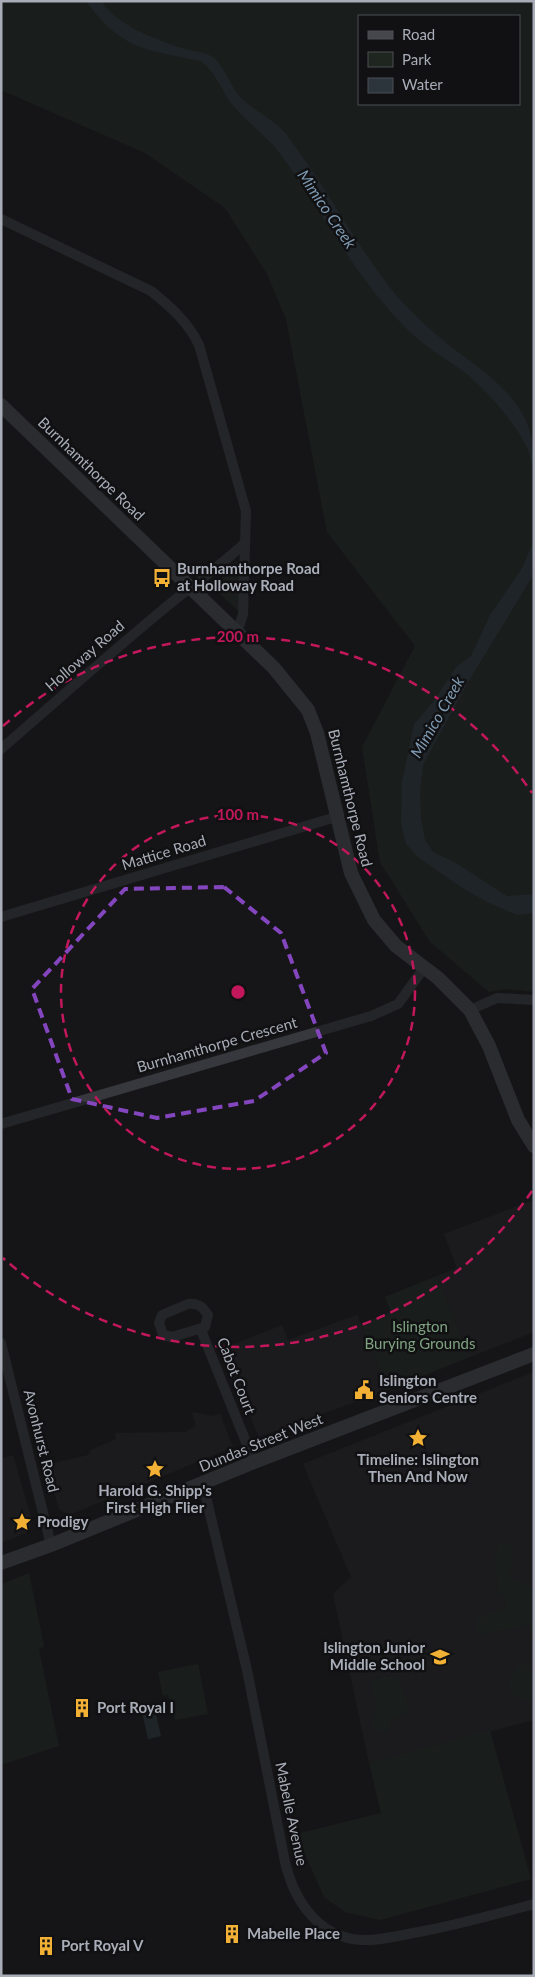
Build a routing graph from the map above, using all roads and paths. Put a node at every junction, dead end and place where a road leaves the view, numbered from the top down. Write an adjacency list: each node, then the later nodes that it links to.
1 (1, 219): 3 (street)
2 (1, 406): 4 (main road, Burnhamthorpe Road)
3 (245, 543): 4 (street, Holloway Road); 5 (street)
4 (190, 588): 5 (main road, Burnhamthorpe Road); 6 (street, Holloway Road)
5 (237, 634): 7 (main road, Burnhamthorpe Road)
6 (1, 749)
7 (336, 817): 8 (street, Mattice Road); 9 (main road, Burnhamthorpe Road)
8 (1, 917)
9 (424, 968): 11 (main road, Burnhamthorpe Road); 12 (street, Burnhamthorpe Crescent)
10 (534, 1000): 11 (street)
11 (470, 1010): 13 (main road, Burnhamthorpe Road)
12 (1, 1124)
13 (534, 1146)
14 (201, 1330): 14 (street, Cabot Court); 17 (street, Cabot Court)
15 (1, 1343): 19 (street, Avonhurst Road)
16 (534, 1354): 17 (main road, Dundas Street West)
17 (254, 1462): 18 (main road, Dundas Street West)
18 (203, 1484): 19 (main road, Dundas Street West); 21 (street, Mabelle Avenue)
19 (51, 1545): 20 (main road, Dundas Street West)
20 (1, 1563)
21 (534, 1904)

